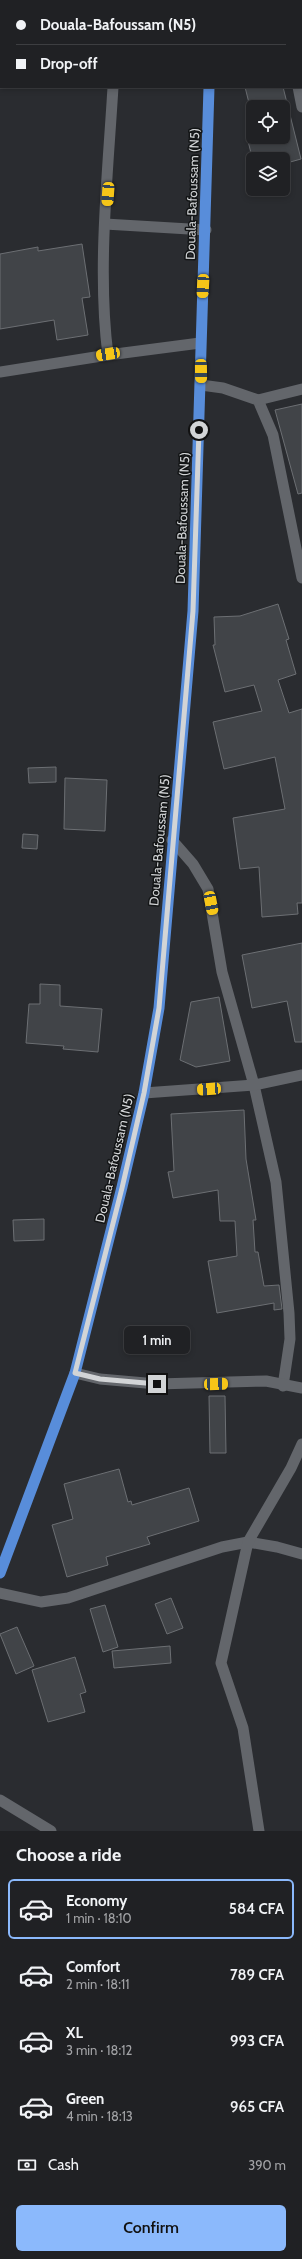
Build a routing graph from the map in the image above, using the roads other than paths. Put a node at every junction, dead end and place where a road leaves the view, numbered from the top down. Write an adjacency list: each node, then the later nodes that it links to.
1 (113, 88): 5 (street)
2 (210, 88): 6 (highway, Douala-Bafoussam (N5))
3 (298, 88): 4 (street)
4 (302, 107)
5 (105, 224): 6 (street); 8 (street)
6 (206, 230): 7 (highway, Douala-Bafoussam (N5))
7 (200, 343): 8 (street); 10 (highway, Douala-Bafoussam (N5))
8 (108, 354): 9 (street)
9 (0, 372)
10 (201, 385): 12 (street); 14 (highway, Douala-Bafoussam (N5))
11 (302, 389): 12 (street)
12 (258, 400): 13 (street)
13 (302, 578)
14 (172, 840): 16 (street); 17 (highway, Douala-Bafoussam (N5))
15 (302, 1075): 16 (street)
16 (254, 1086): 17 (street); 19 (street)
17 (144, 1093): 18 (highway, Douala-Bafoussam (N5))
18 (75, 1373): 19 (street); 24 (highway, Douala-Bafoussam (N5))
19 (283, 1386): 20 (street)
20 (302, 1388)
21 (302, 1444): 22 (street)
22 (248, 1542): 23 (street); 25 (street); 28 (street)
23 (302, 1554)
24 (0, 1572)
25 (0, 1593)
26 (0, 1800): 27 (street)
27 (51, 1831)
28 (259, 1831)

